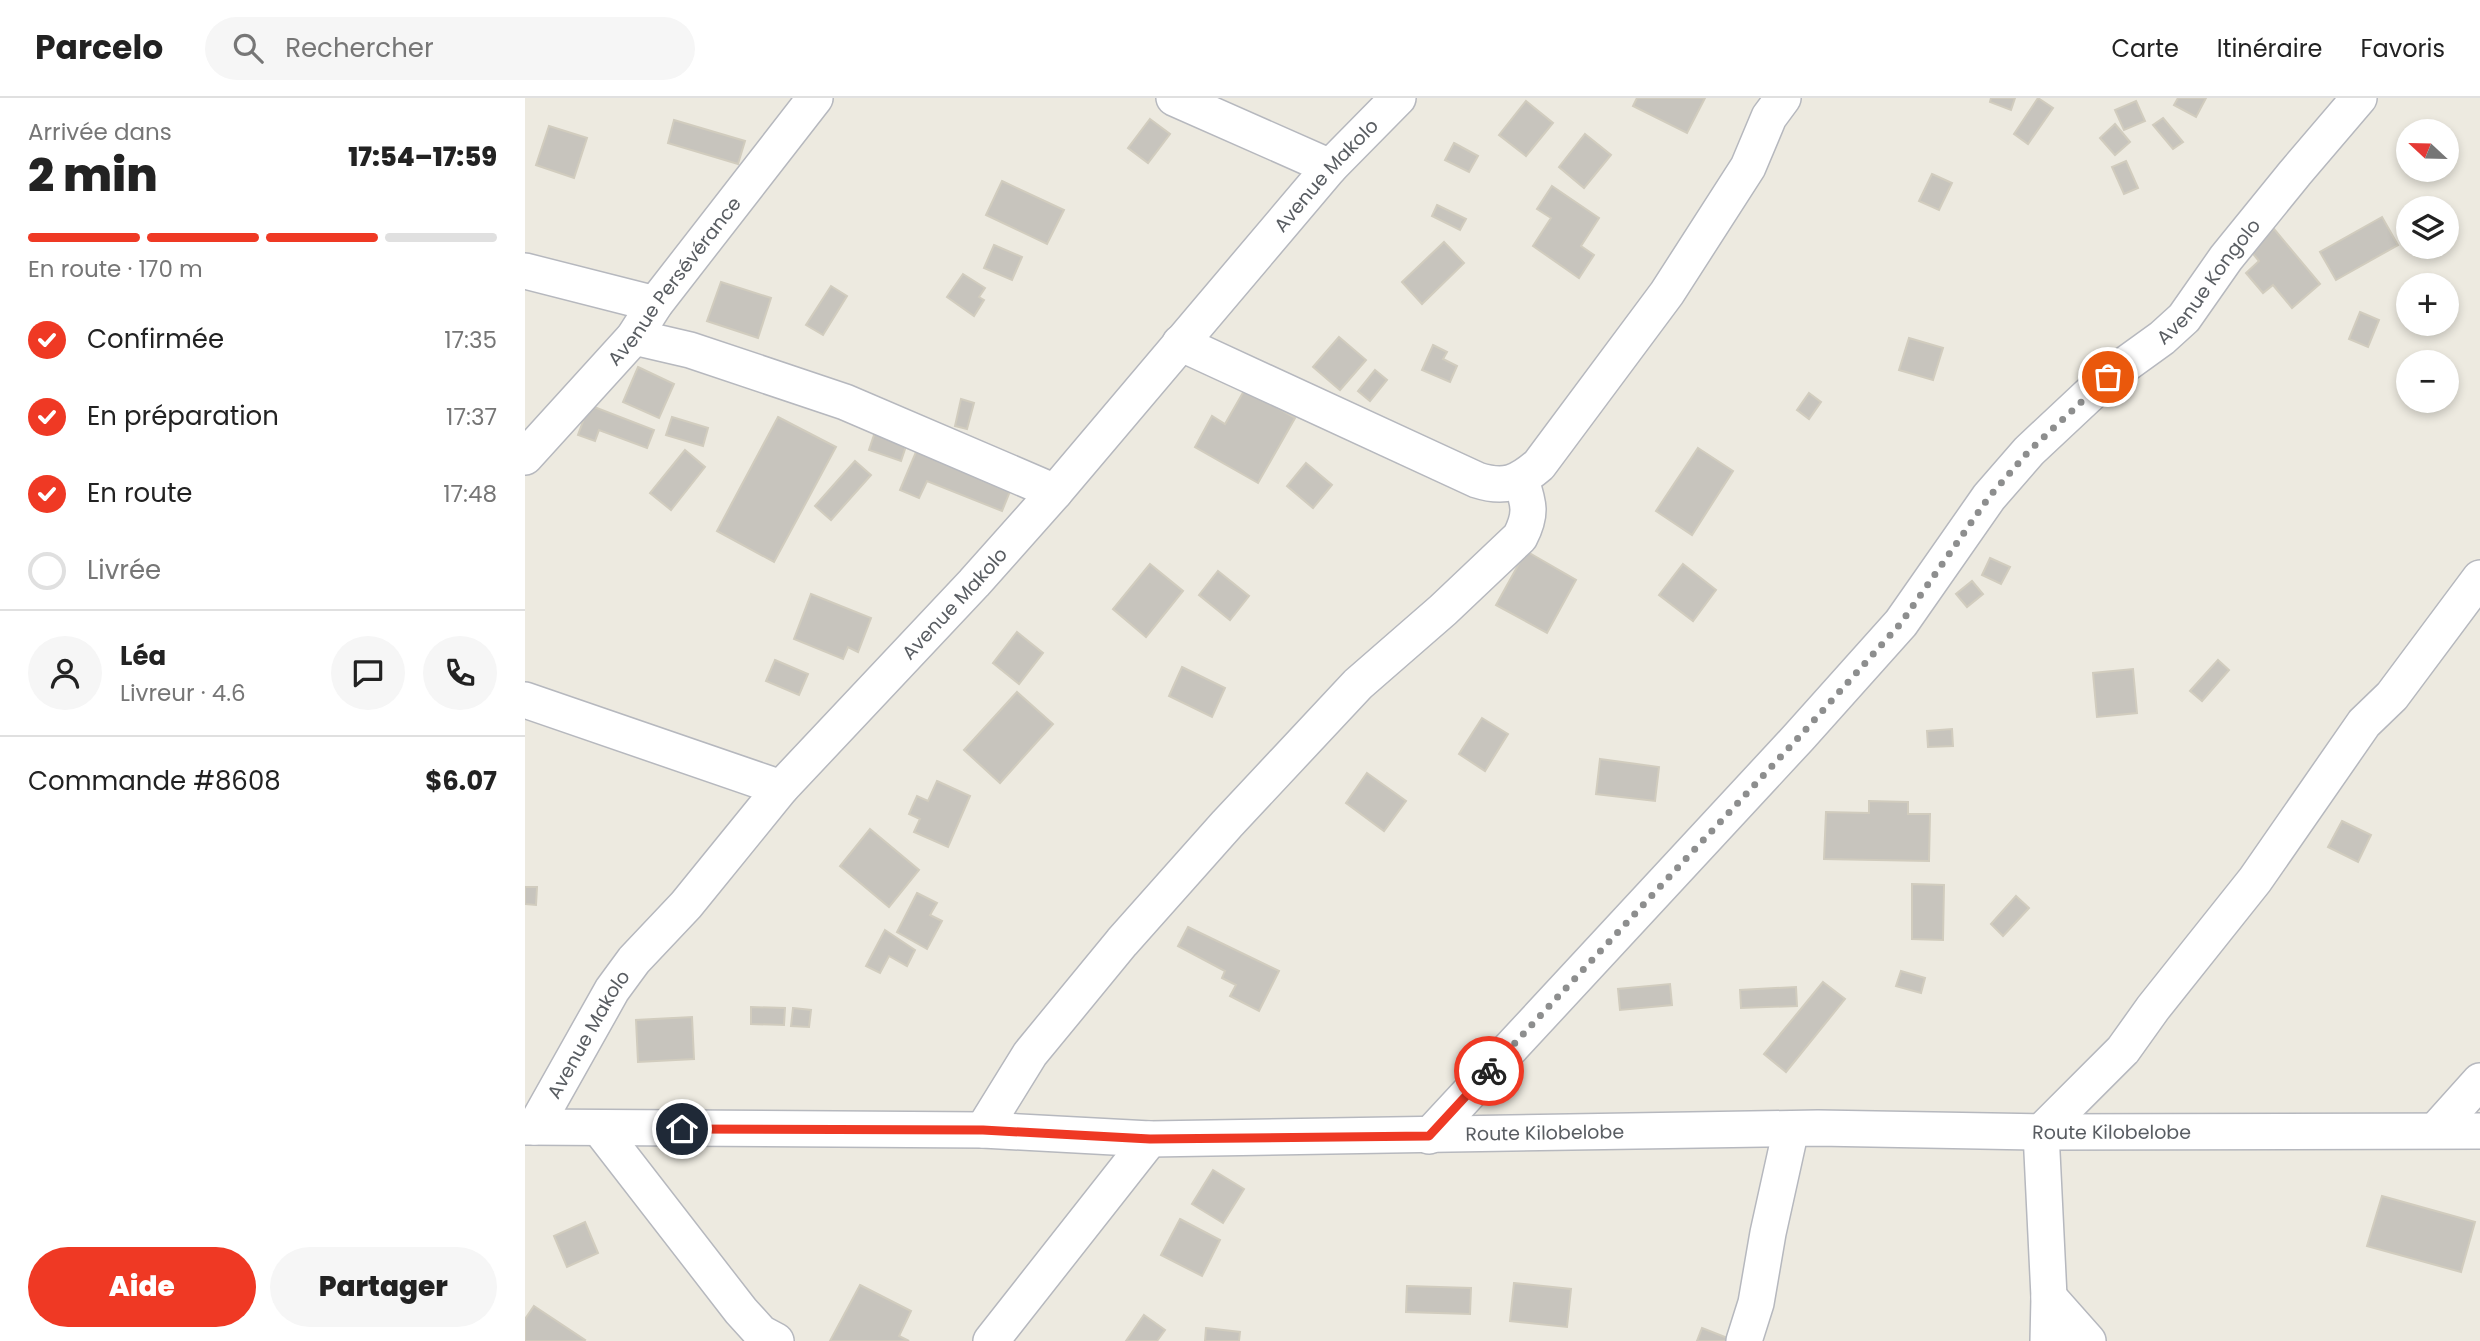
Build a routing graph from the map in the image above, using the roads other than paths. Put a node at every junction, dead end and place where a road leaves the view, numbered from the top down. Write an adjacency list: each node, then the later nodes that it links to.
1 (815, 98): 8 (street, Avenue Persévérance)
2 (1174, 98): 6 (street)
3 (1398, 98): 6 (street, Avenue Makolo)
4 (1783, 98): 12 (street)
5 (2359, 98): 25 (street, Avenue Kongolo)
6 (1330, 167): 10 (street, Avenue Makolo)
7 (525, 271): 8 (street)
8 (655, 304): 9 (street, Avenue Persévérance)
9 (634, 337): 11 (street, Avenue Persévérance); 13 (street)
10 (1180, 343): 12 (street); 13 (street, Avenue Makolo)
11 (525, 457)
12 (1521, 480): 21 (street)
13 (1055, 492): 16 (street, Avenue Makolo)
14 (2480, 578): 24 (street)
15 (525, 699): 16 (street)
16 (781, 788): 18 (street, Avenue Makolo)
17 (2480, 1081): 22 (street)
18 (530, 1127): 19 (street, Route Kilobelobe)
19 (600, 1129): 21 (street, Route Kilobelobe); 28 (street)
20 (1791, 1129): 24 (street, Route Kilobelobe); 25 (street, Route Kilobelobe); 30 (street)
21 (983, 1130): 26 (street, Route Kilobelobe)
22 (2436, 1130): 23 (street, Route Kilobelobe); 24 (street, Route Kilobelobe)
23 (2480, 1131)
24 (2041, 1132): 27 (street)
25 (1429, 1136): 26 (street, Route Kilobelobe)
26 (1150, 1139): 29 (street)
27 (2049, 1297): 31 (street); 32 (street)
28 (776, 1341)
29 (991, 1341)
30 (1744, 1341)
31 (2048, 1341)
32 (2088, 1341)

